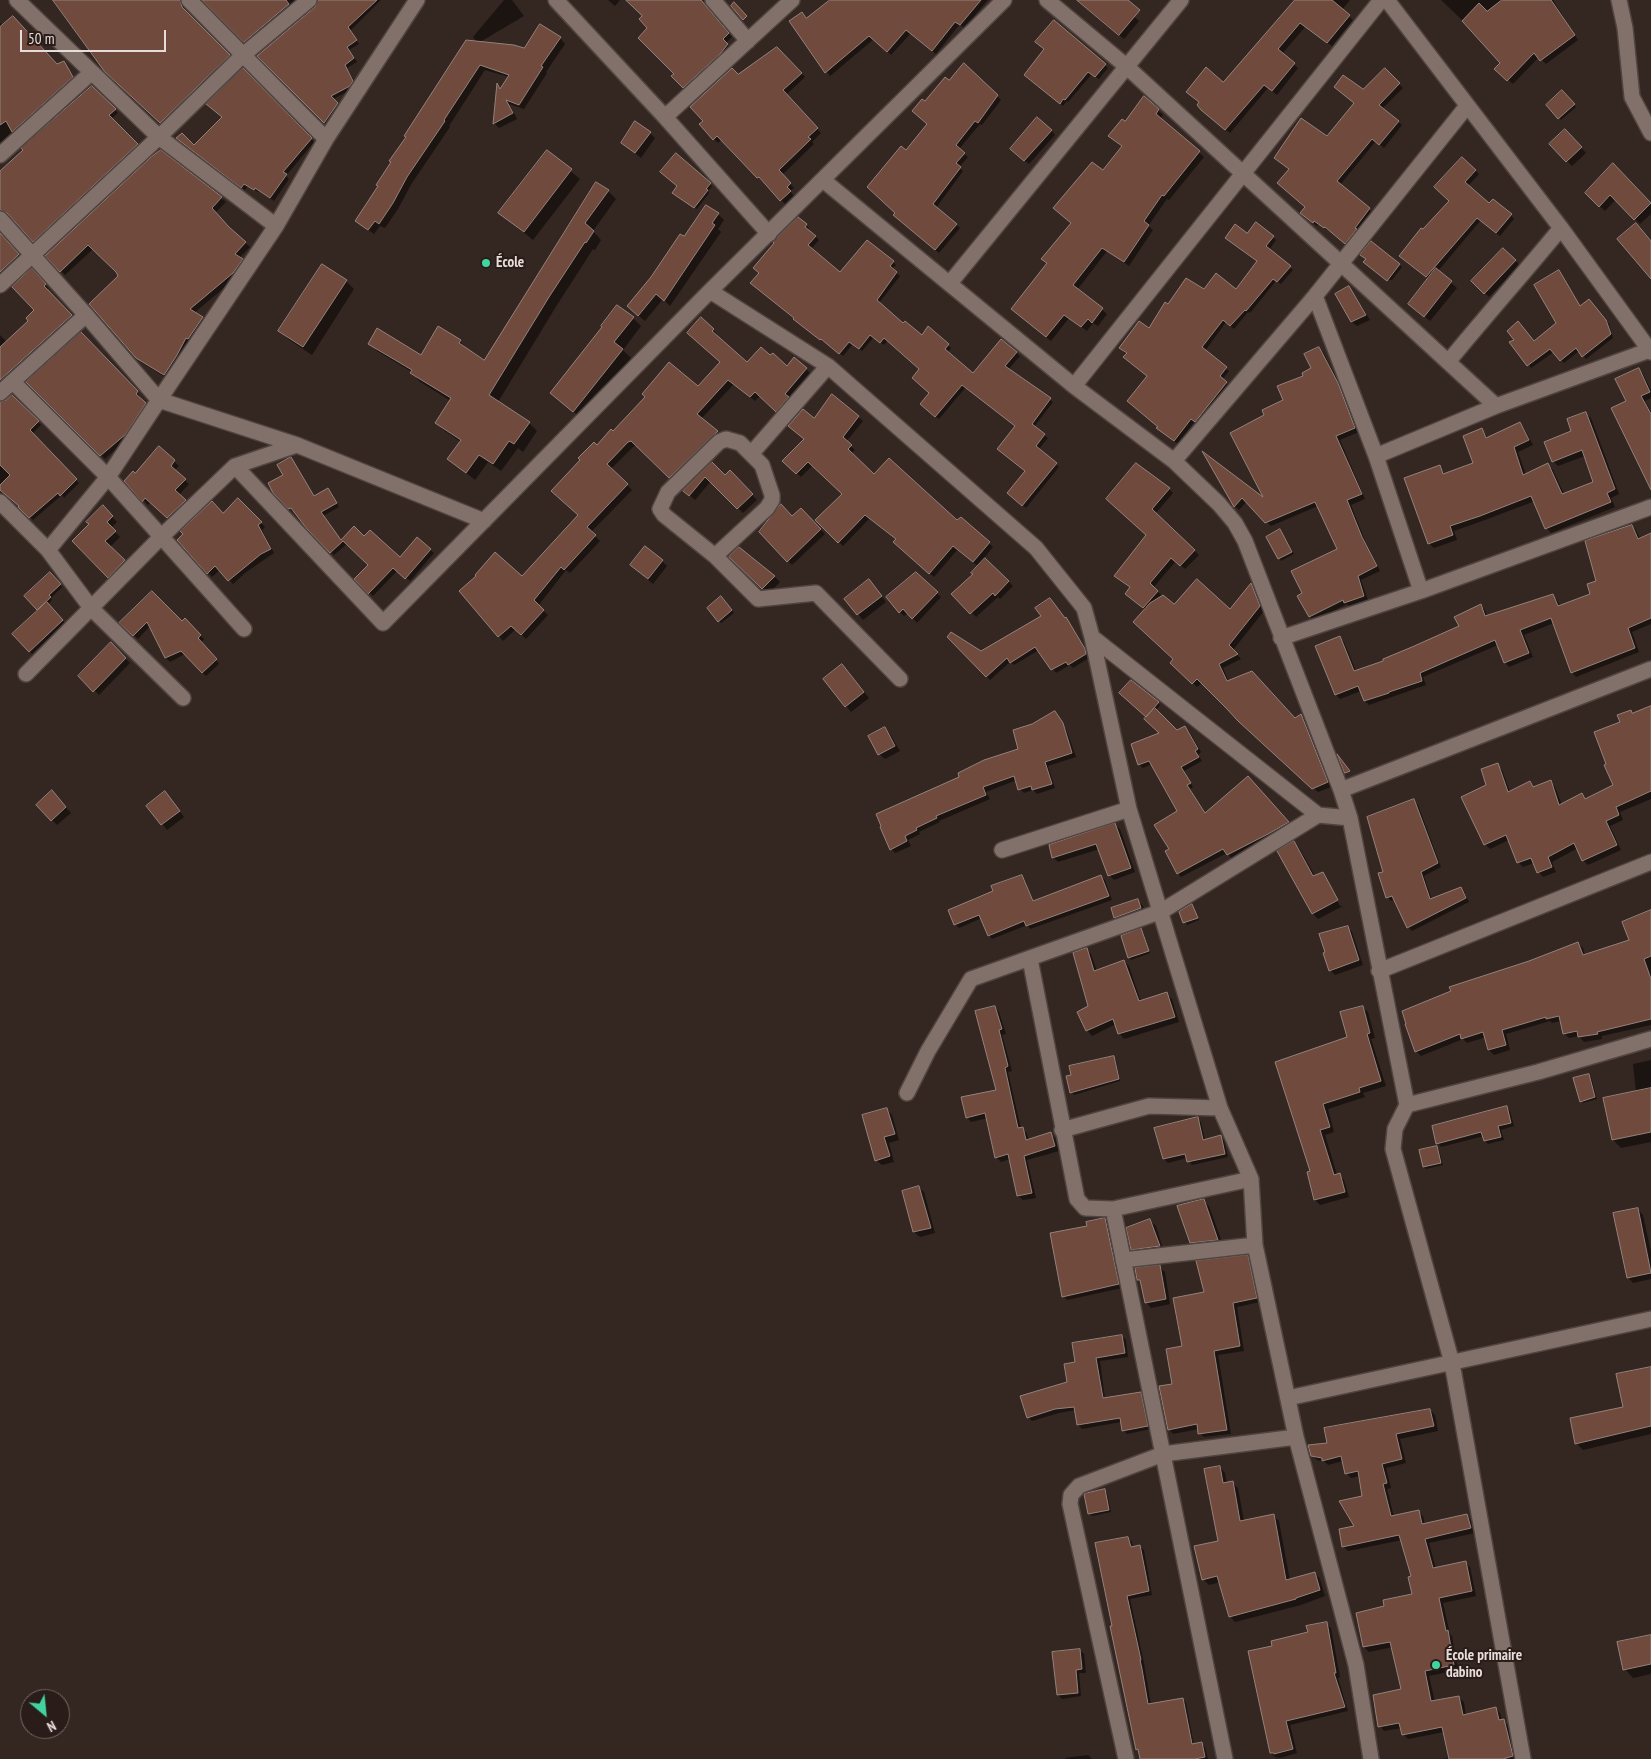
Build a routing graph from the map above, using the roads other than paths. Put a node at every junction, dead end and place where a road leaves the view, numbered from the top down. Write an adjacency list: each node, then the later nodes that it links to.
1 (189, 0): 15 (street)
2 (310, 0): 15 (street)
3 (417, 0): 22 (street)
4 (556, 0): 19 (street)
5 (713, 0): 14 (street)
6 (792, 0): 14 (street)
7 (1004, 0): 25 (street)
8 (1047, 0): 16 (street)
9 (1181, 0): 16 (street)
10 (1380, 0): 24 (street)
11 (1387, 0): 18 (street)
12 (1619, 0): 20 (street)
13 (25, 3): 17 (street)
14 (748, 41): 19 (street)
15 (243, 54): 21 (street); 22 (street)
16 (1126, 66): 24 (street); 32 (street)
17 (91, 74): 21 (street); 23 (street)
18 (1467, 106): 28 (street); 31 (street)
19 (665, 117): 29 (street)
20 (1651, 133)
21 (159, 137): 27 (street); 30 (street)
22 (326, 139): 27 (street)
23 (0, 155)
24 (1242, 173): 31 (street); 41 (street)
25 (823, 180): 29 (street); 32 (street)
26 (0, 219): 30 (street)
27 (276, 226): 43 (street)
28 (1561, 228): 37 (street); 38 (street)
29 (769, 234): 34 (street)
30 (33, 255): 33 (street); 36 (street)
31 (1340, 263): 35 (street); 38 (street)
32 (950, 283): 41 (street)
33 (0, 285)
34 (710, 291): 39 (street); 53 (street)
35 (1315, 296): 47 (street); 48 (street)
36 (86, 315): 40 (street); 43 (street)
37 (1650, 352): 44 (street)
38 (1448, 362): 44 (street)
39 (828, 366): 46 (street); 60 (street)
40 (13, 382): 42 (street); 50 (street)
41 (1074, 386): 48 (street)
42 (0, 393)
43 (159, 400): 45 (street); 50 (street)
44 (1496, 406): 47 (street)
45 (297, 445): 49 (street); 53 (street)
46 (752, 453): 56 (street); 56 (street)
47 (1376, 456): 57 (street)
48 (1174, 461): 61 (street)
49 (235, 466): 53 (street); 54 (street)
50 (108, 477): 54 (street); 55 (street)
51 (0, 502): 55 (street)
52 (1651, 507): 57 (street)
53 (484, 520)
54 (161, 537): 58 (street); 59 (street)
55 (48, 550): 58 (street)
56 (715, 556): 64 (street)
57 (1421, 591): 61 (street)
58 (91, 608): 63 (street); 65 (street)
59 (244, 629)
60 (1092, 637): 67 (street); 68 (street)
61 (1282, 638): 66 (street)
62 (1651, 669): 66 (street)
63 (26, 674)
64 (900, 679)
65 (182, 698)
66 (1341, 790): 69 (street)
67 (1129, 809): 70 (street); 72 (street)
68 (1318, 815): 69 (street); 72 (street)
69 (1350, 818): 74 (street)
70 (1002, 850)
71 (1651, 862): 74 (street)
72 (1162, 911): 73 (street); 78 (street)
73 (1030, 959): 76 (street); 79 (street)
74 (1379, 971): 77 (street)
75 (1651, 1039): 77 (street)
76 (907, 1093)
77 (1407, 1105): 85 (street)
78 (1220, 1108): 79 (street); 80 (street)
79 (1062, 1130): 81 (street)
80 (1251, 1179): 81 (street); 82 (street)
81 (1113, 1209): 83 (street)
82 (1255, 1245): 83 (street); 86 (street)
83 (1123, 1260): 88 (street)
84 (1651, 1319): 85 (street)
85 (1452, 1363): 86 (street); 92 (street)
86 (1288, 1398): 87 (street)
87 (1296, 1437): 88 (street); 91 (street)
88 (1163, 1454): 89 (street); 90 (street)
89 (1126, 1759)
90 (1225, 1759)
91 (1371, 1759)
92 (1523, 1759)

